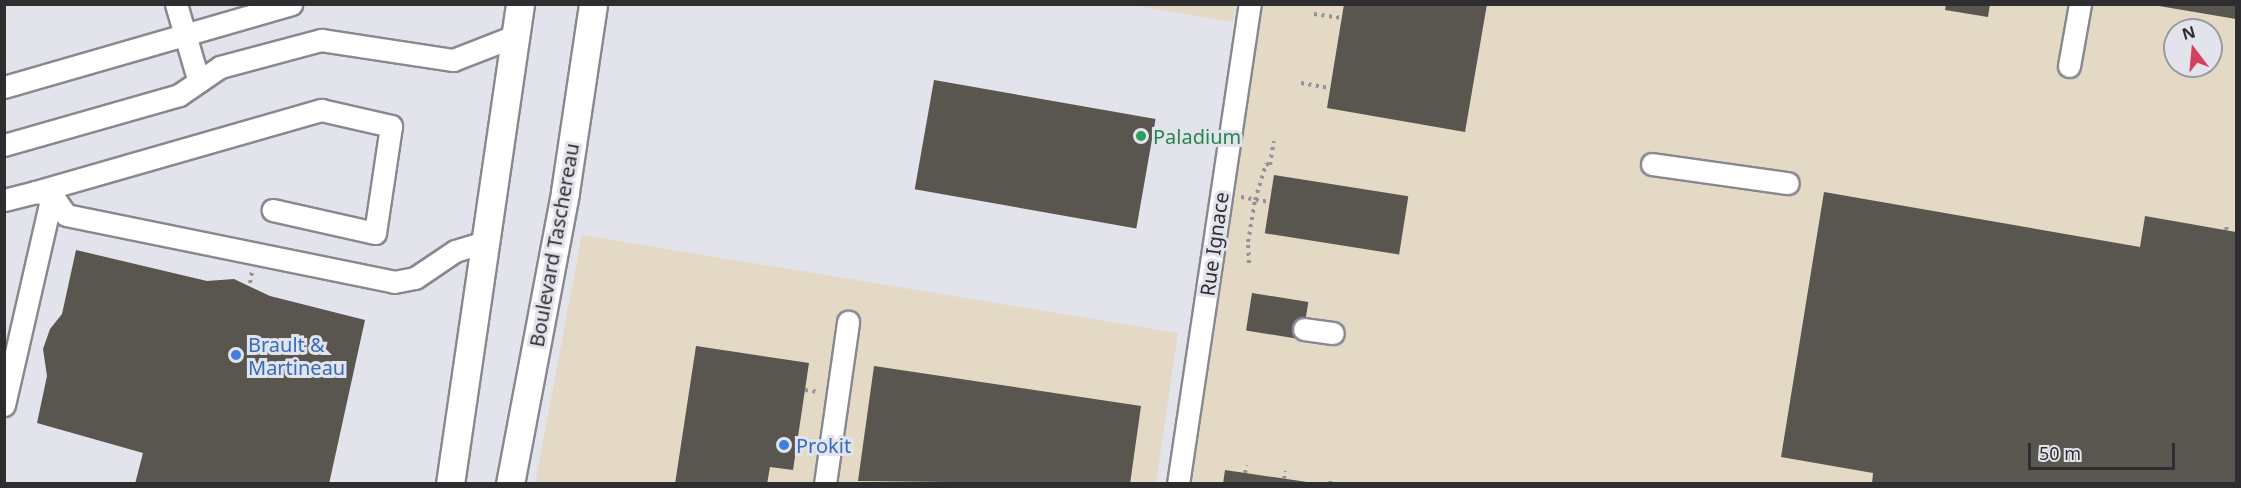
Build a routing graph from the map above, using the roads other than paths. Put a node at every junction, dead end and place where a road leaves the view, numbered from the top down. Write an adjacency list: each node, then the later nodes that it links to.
1 (176, 4): 7 (street)
2 (291, 4): 7 (street)
3 (520, 4): 8 (main road)
4 (593, 4): 24 (main road, Boulevard Taschereau)
5 (1250, 4): 26 (street, Rue Ignace)
6 (2080, 4): 9 (street)
7 (185, 34): 10 (street); 11 (street)
8 (515, 36): 10 (street); 18 (main road)
9 (2069, 66)
10 (199, 82): 12 (street)
11 (4, 87)
12 (4, 145)
13 (1652, 164): 14 (street)
14 (1788, 183)
15 (44, 194): 16 (street); 17 (street); 18 (street); 22 (street)
16 (4, 200)
17 (273, 210)
18 (484, 242): 23 (main road)
19 (848, 322): 25 (street)
20 (1304, 329): 21 (street)
21 (1333, 333)
22 (4, 405)
23 (450, 483)
24 (510, 483)
25 (825, 483)
26 (1178, 483)

